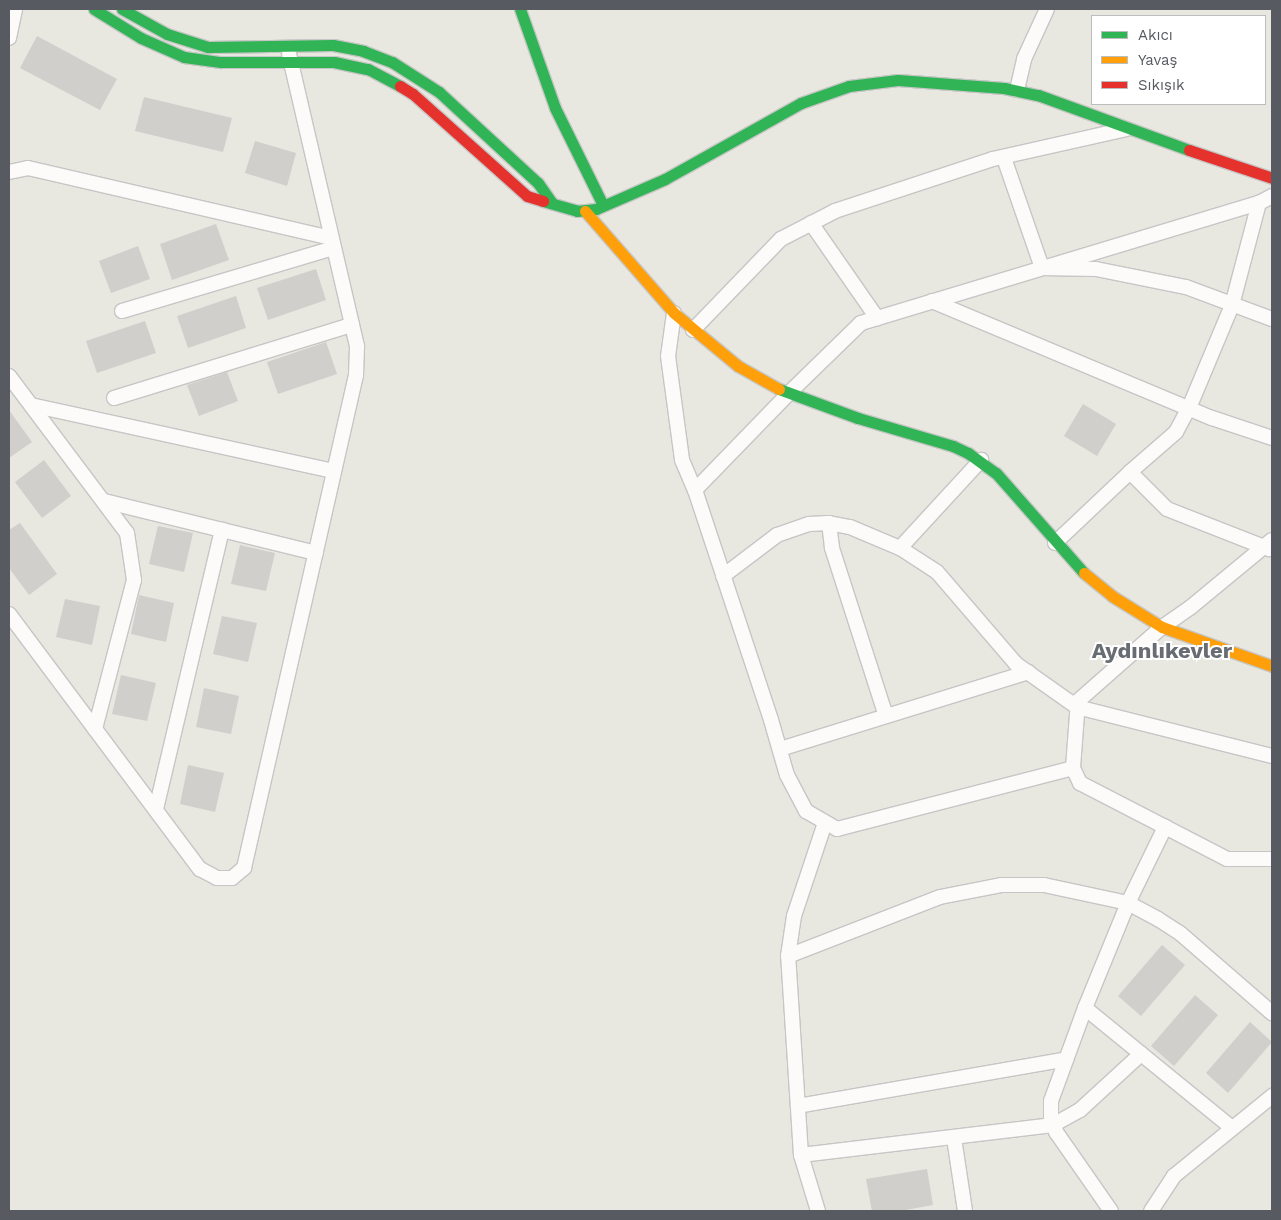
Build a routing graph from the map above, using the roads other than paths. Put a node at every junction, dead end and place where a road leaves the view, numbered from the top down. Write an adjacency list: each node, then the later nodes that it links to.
1 (15, 9): 6 (street)
2 (94, 9): 8 (street)
3 (122, 9): 7 (street)
4 (520, 9): 17 (street)
5 (1047, 9): 9 (street)
6 (9, 38)
7 (287, 46): 8 (street); 15 (street)
8 (292, 64): 15 (street); 20 (street)
9 (1018, 90): 10 (street); 17 (street)
10 (1126, 129): 11 (street); 13 (street)
11 (1004, 158): 19 (street); 21 (street)
12 (9, 172): 20 (street)
13 (1272, 178)
14 (1272, 196): 16 (street)
15 (552, 202): 18 (street)
16 (1259, 203): 21 (street); 23 (street)
17 (604, 206): 18 (street)
18 (585, 211): 25 (street)
19 (811, 223): 26 (street); 29 (street)
20 (332, 243): 24 (street); 28 (street)
21 (1042, 268): 22 (street); 23 (street)
22 (932, 301): 26 (street); 34 (street)
23 (1232, 305): 27 (street); 34 (street)
24 (122, 311)
25 (674, 313): 29 (street); 39 (street)
26 (877, 318): 31 (street)
27 (1272, 320)
28 (352, 325): 32 (street); 37 (street)
29 (693, 330): 31 (street)
30 (9, 376): 33 (street)
31 (788, 394): 36 (street); 39 (street)
32 (114, 398)
33 (31, 405): 37 (street); 40 (street)
34 (1189, 408): 35 (street); 38 (street)
35 (1272, 438)
36 (981, 460): 43 (street); 45 (street)
37 (334, 471): 46 (street)
38 (1130, 472): 43 (street); 44 (street)
39 (695, 490): 47 (street)
40 (104, 501): 42 (street); 54 (street)
41 (829, 523): 45 (street); 47 (street); 53 (street)
42 (222, 530): 46 (street); 58 (street)
43 (1055, 543): 49 (street)
44 (1269, 546): 49 (street)
45 (900, 548): 51 (street)
46 (316, 553): 58 (street)
47 (723, 576): 55 (street)
48 (9, 614): 54 (street)
49 (1162, 627): 50 (street); 52 (street)
50 (1272, 666)
51 (1028, 672): 52 (street); 53 (street)
52 (1077, 707): 56 (street); 57 (street)
53 (886, 716): 55 (street)
54 (95, 729): 58 (street)
55 (780, 748): 59 (street)
56 (1272, 756)
57 (1073, 768): 59 (street); 60 (street)
58 (156, 809)
59 (825, 822): 63 (street)
60 (1165, 827): 61 (street); 62 (street)
61 (1272, 860)
62 (1128, 903): 63 (street); 64 (street); 65 (street)
63 (788, 956): 69 (street)
64 (1085, 1008): 66 (street); 67 (street)
65 (1272, 1013)
66 (1141, 1054): 70 (street); 71 (street)
67 (1066, 1059): 69 (street); 70 (street)
68 (1271, 1102): 71 (street)
69 (798, 1106): 73 (street)
70 (1053, 1125): 72 (street); 76 (street)
71 (1232, 1128): 77 (street)
72 (954, 1138): 73 (street); 75 (street)
73 (801, 1154): 74 (street)
74 (818, 1211)
75 (965, 1211)
76 (1111, 1211)
77 (1151, 1211)

